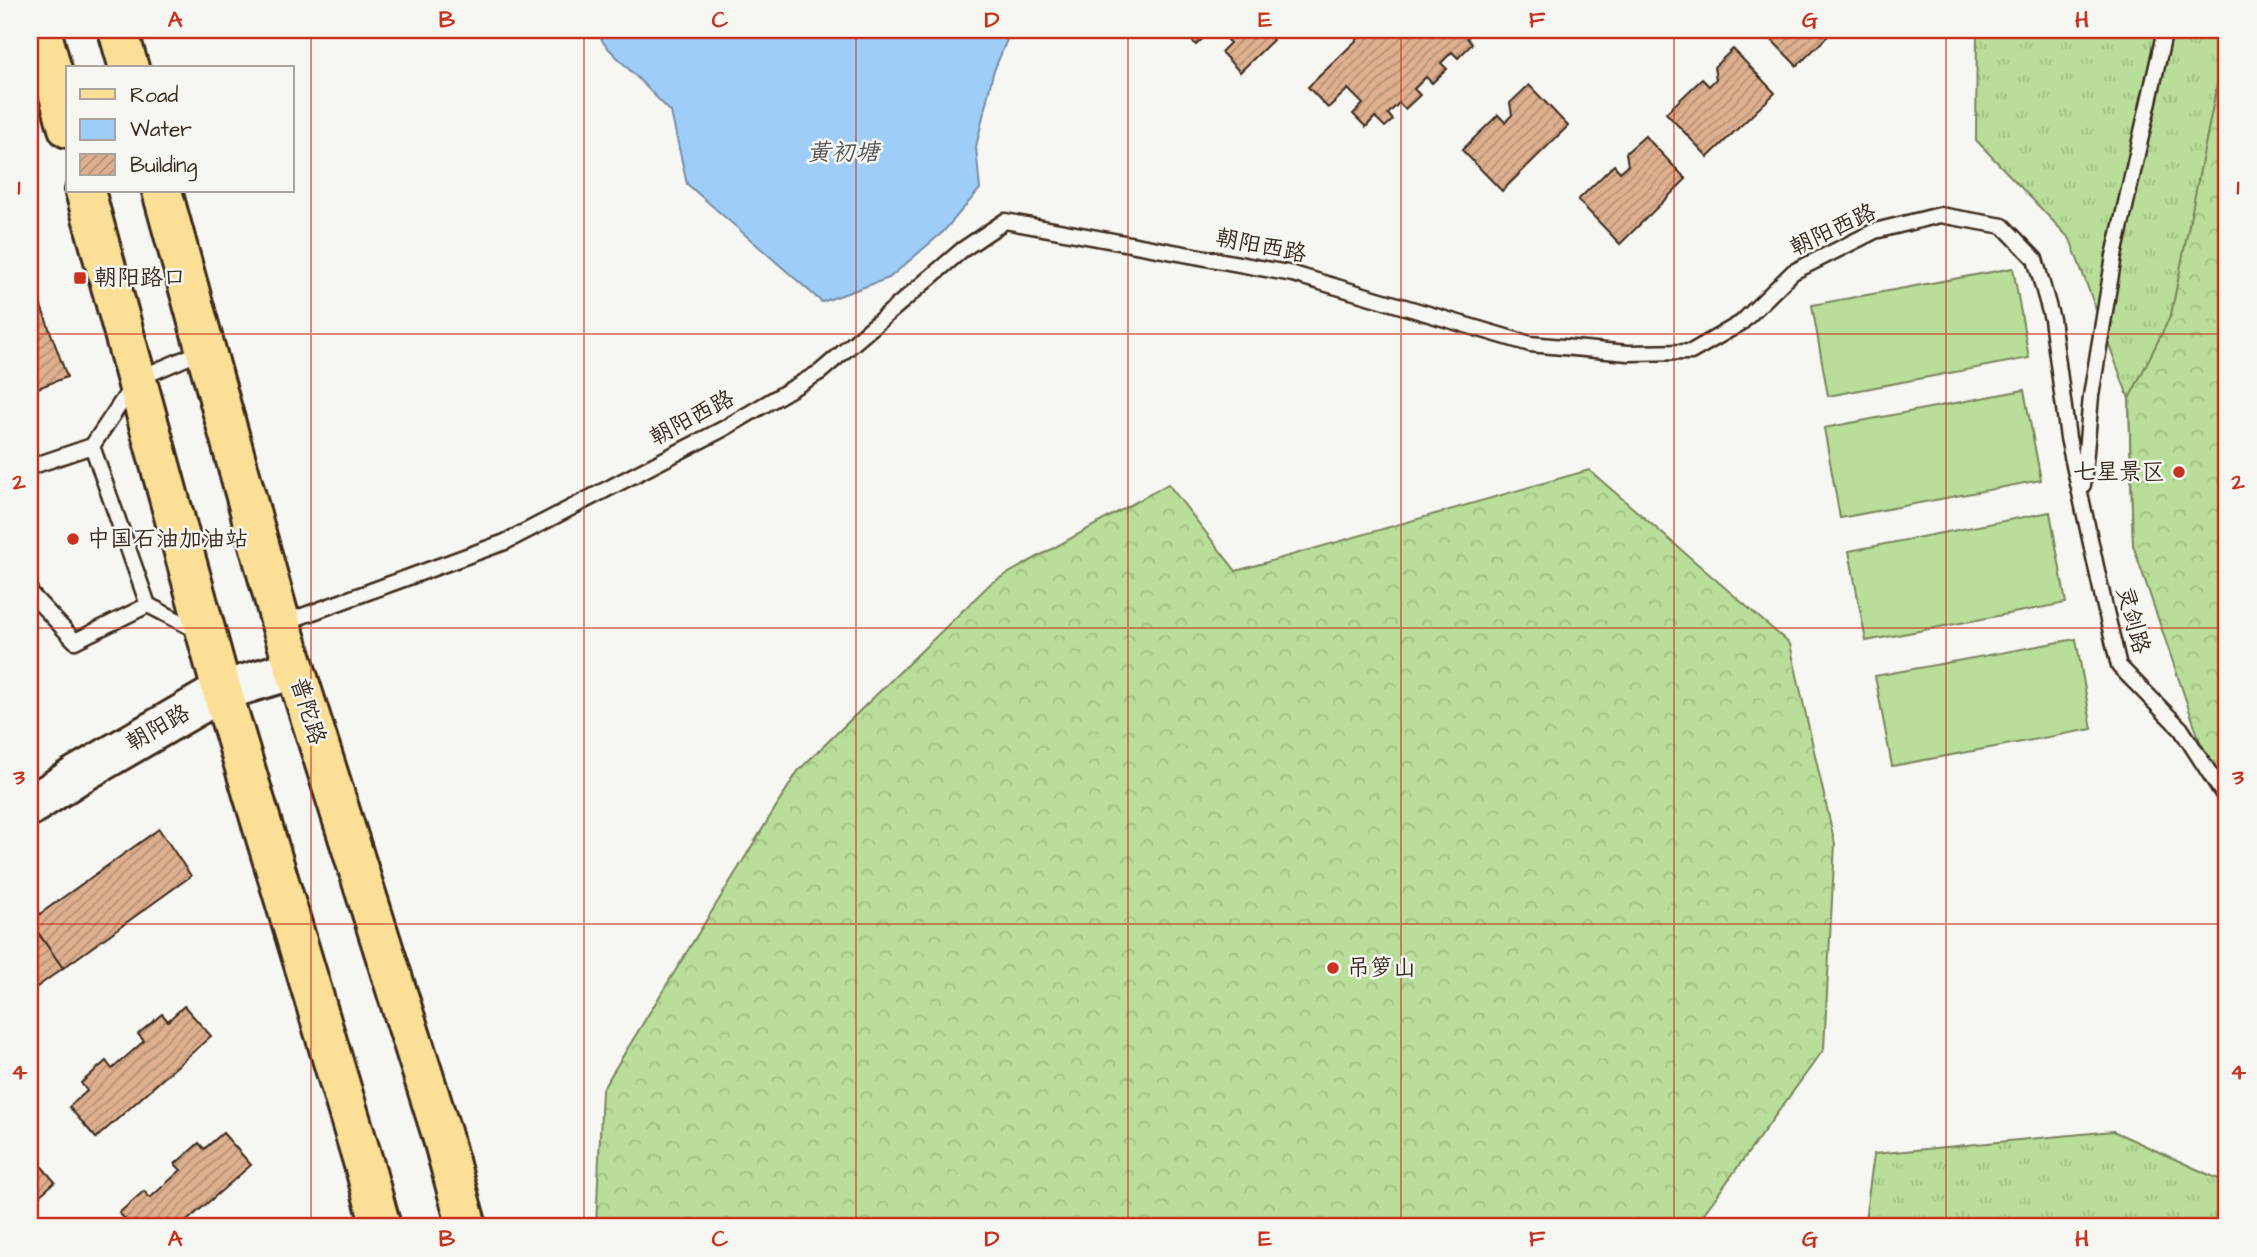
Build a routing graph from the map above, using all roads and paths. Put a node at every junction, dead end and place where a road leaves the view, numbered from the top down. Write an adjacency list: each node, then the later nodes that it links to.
1 (41, 30): 5 (main road)
2 (118, 30): 4 (main road)
3 (2165, 30): 12 (lane)
4 (128, 66)
5 (66, 121)
6 (85, 192): 9 (main road)
7 (162, 192): 8 (main road, 普陀路)
8 (206, 349): 9 (lane); 15 (main road, 普陀路)
9 (137, 379): 10 (lane); 16 (main road)
10 (92, 446): 11 (lane); 14 (lane)
11 (30, 467)
12 (2082, 501): 15 (lane, 朝阳西路); 19 (lane, 灵剑路)
13 (30, 590): 14 (lane)
14 (148, 605): 16 (lane)
15 (281, 624): 17 (main road, 普陀路)
16 (207, 635): 18 (main road)
17 (295, 669): 18 (street, 朝阳路); 22 (main road, 普陀路)
18 (222, 691): 20 (street, 朝阳路); 21 (main road)
19 (2227, 800)
20 (30, 806)
21 (381, 1227)
22 (467, 1227)

